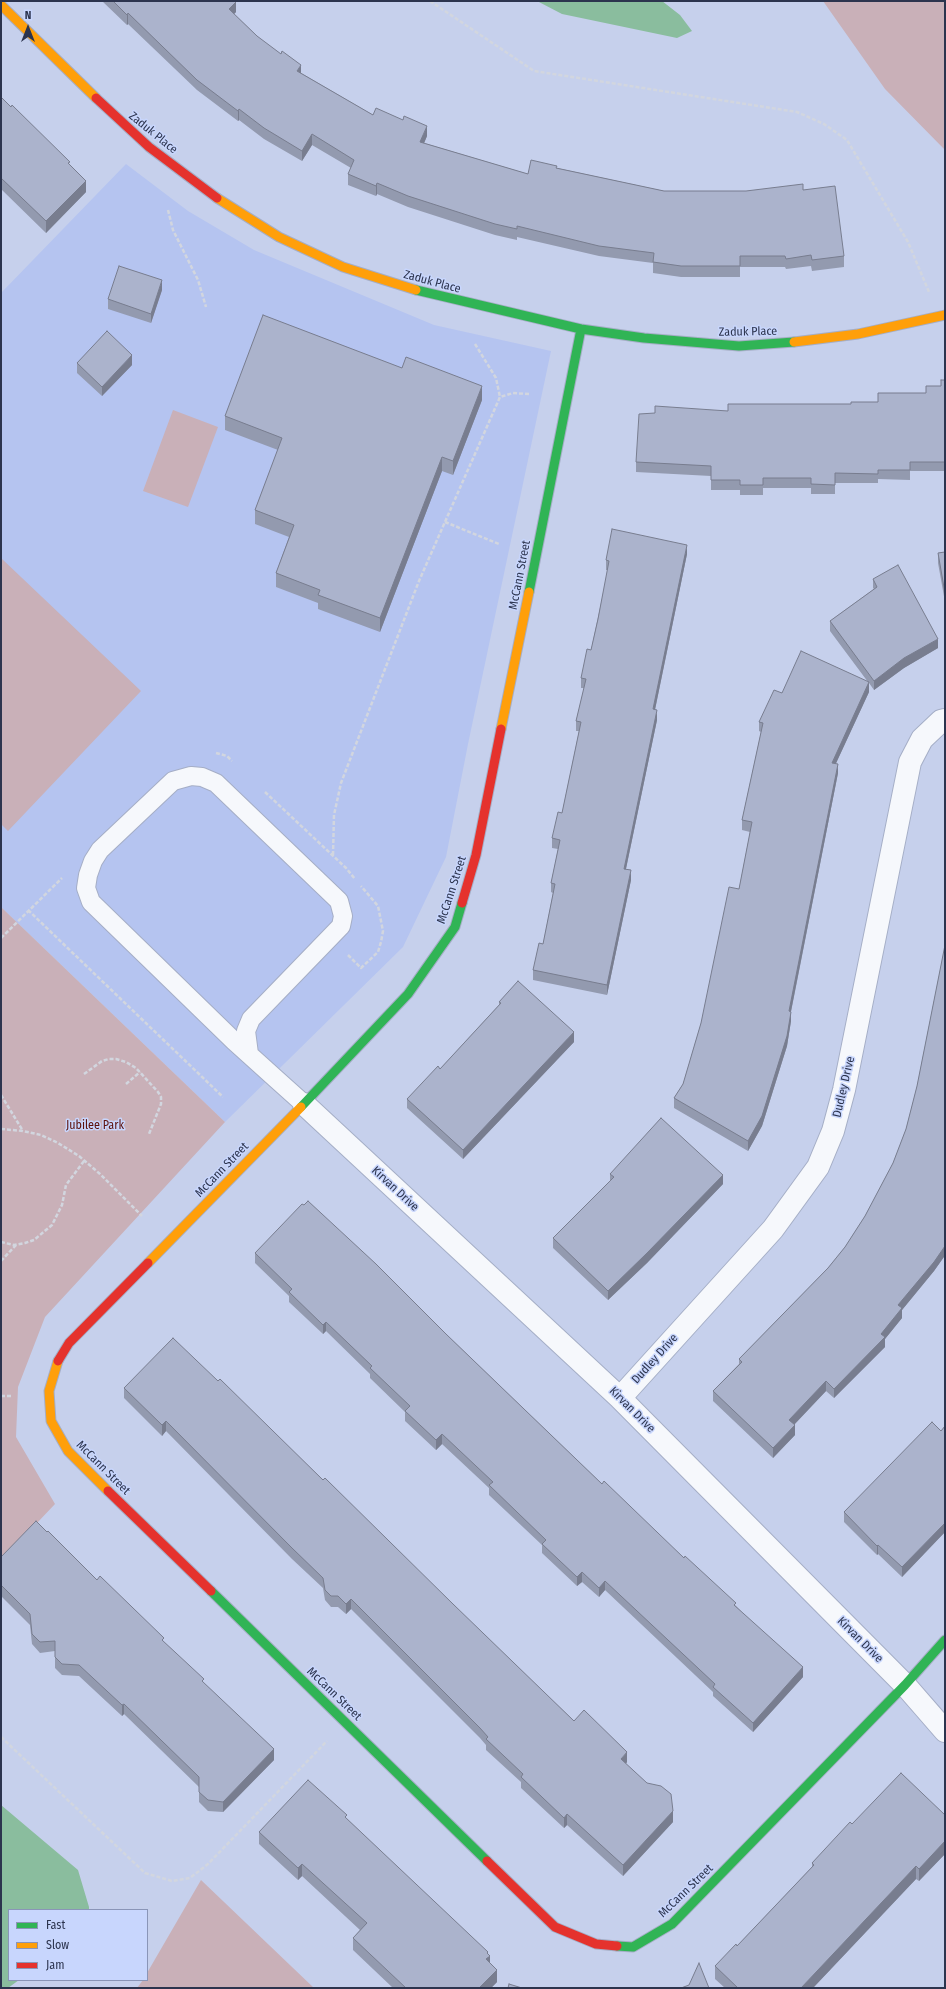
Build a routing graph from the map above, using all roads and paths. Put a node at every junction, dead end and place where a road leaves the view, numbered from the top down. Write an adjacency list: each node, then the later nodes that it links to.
1 (430, 1): 5 (path)
2 (1, 5): 6 (street, Zaduk Place)
3 (168, 210): 4 (path)
4 (206, 307)
5 (942, 316): 6 (street, Zaduk Place)
6 (581, 329): 23 (street, McCann Street)
7 (475, 344): 9 (path)
8 (529, 394): 9 (path)
9 (500, 398): 10 (path)
10 (444, 522): 11 (path); 13 (path)
11 (499, 544)
12 (945, 720): 34 (street, Dudley Drive)
13 (333, 856)
14 (67, 873): 15 (path)
15 (28, 910): 16 (path); 22 (path)
16 (1, 938)
17 (249, 1054): 17 (lane); 23 (lane)
18 (140, 1072): 19 (path); 20 (path); 26 (path)
19 (84, 1074)
20 (126, 1084)
21 (1, 1095): 25 (path)
22 (223, 1097)
23 (304, 1104): 34 (street, Kirvan Drive); 37 (street, McCann Street)
24 (1, 1129): 25 (path)
25 (23, 1131): 27 (path)
26 (150, 1134)
27 (84, 1161): 28 (path); 30 (path)
28 (142, 1216)
29 (1, 1242): 30 (path)
30 (17, 1244): 31 (path)
31 (1, 1261)
32 (1, 1396): 33 (path)
33 (11, 1396)
34 (620, 1398): 36 (street, Kirvan Drive)
35 (945, 1640): 36 (street, McCann Street)
36 (905, 1686): 37 (street, McCann Street); 38 (street, Kirvan Drive)
37 (346, 1722): 39 (path)
38 (945, 1732)
39 (1, 1737)

